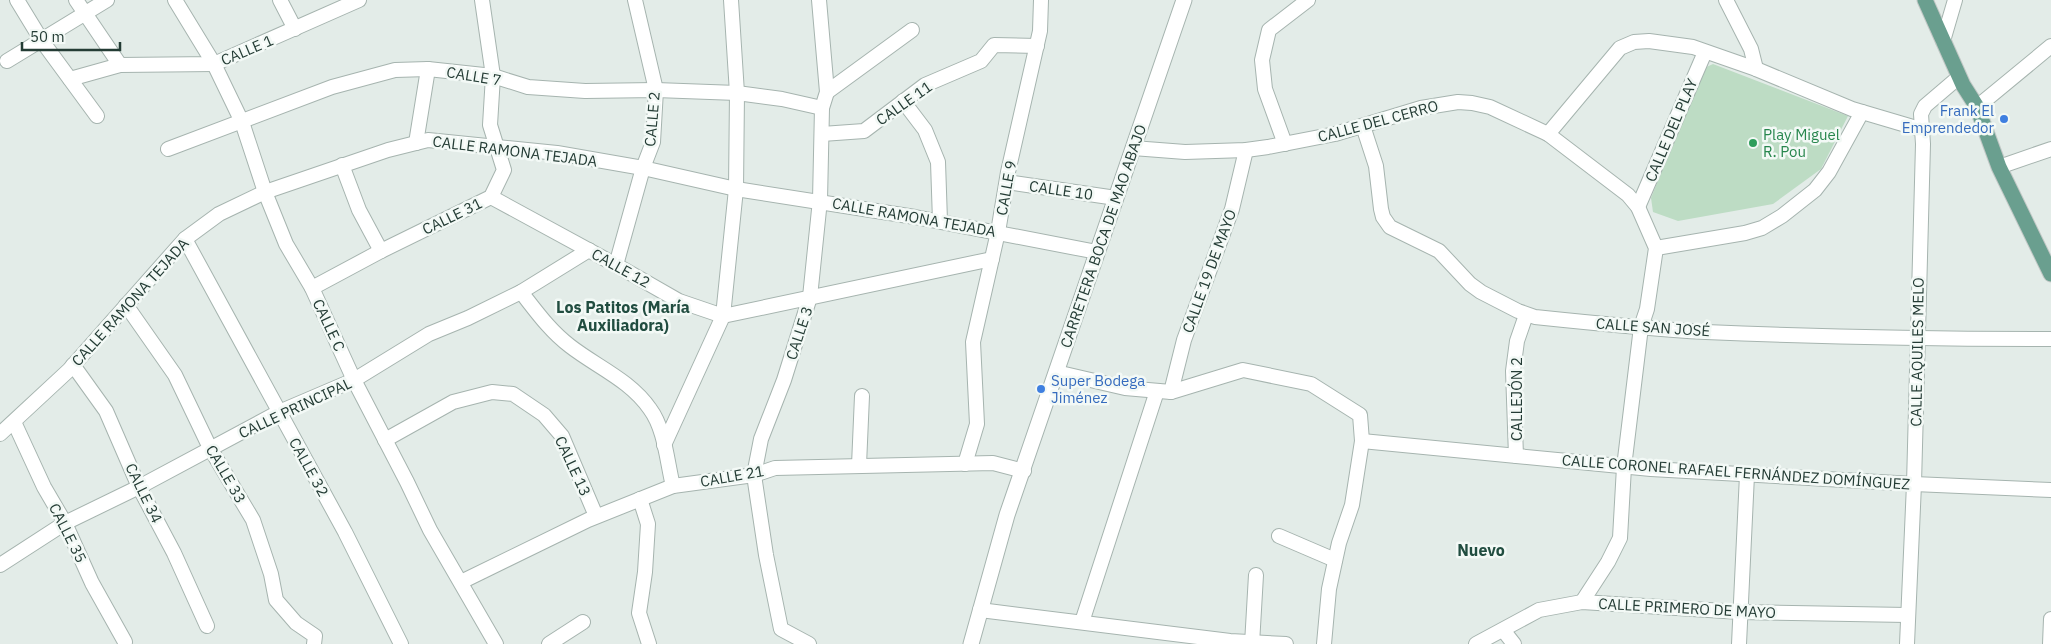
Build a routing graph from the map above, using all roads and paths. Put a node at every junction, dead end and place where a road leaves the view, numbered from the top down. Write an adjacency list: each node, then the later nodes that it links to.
1 (17, 0): 20 (street)
2 (76, 0): 17 (street)
3 (107, 0): 17 (street)
4 (175, 0): 26 (street, CALLE C)
5 (280, 0): 18 (street)
6 (359, 0): 18 (street, CALLE 1)
7 (482, 0): 30 (street, CALLE 31)
8 (635, 0): 33 (street, CALLE 2)
9 (731, 0): 35 (street)
10 (819, 0): 34 (street, CALLE 3)
11 (1041, 0): 22 (street, CALLE 9)
12 (1184, 0): 49 (street, CARRETERA BOCA DE MAO ABAJO)
13 (1308, 0): 47 (street)
14 (1726, 0): 29 (street)
15 (1925, 0): 21 (main road)
16 (1955, 0): 21 (street)
17 (84, 14): 20 (street); 27 (street)
18 (295, 29): 26 (street, CALLE 1)
19 (912, 30): 34 (street)
20 (42, 40): 25 (street); 32 (street)
21 (1943, 41): 31 (main road)
22 (1037, 46): 36 (street, CALLE 11); 56 (street, CALLE 9)
23 (2051, 46): 37 (street)
24 (1705, 52): 29 (street); 45 (street); 62 (street, CALLE DEL PLAY)
25 (8, 61)
26 (214, 64): 27 (street, CALLE 1); 41 (street, CALLE C)
27 (120, 65): 32 (street, CALLE 1)
28 (428, 69): 30 (street, CALLE 7); 41 (street, CALLE 7); 46 (street)
29 (1756, 69): 39 (street)
30 (493, 76): 33 (street, CALLE 7); 48 (street, CALLE 31)
31 (1959, 77): 37 (main road); 43 (street, CALLE AQUILES MELO)
32 (70, 79): 40 (street)
33 (656, 90): 35 (street, CALLE 7); 55 (street, CALLE 2)
34 (827, 92): 38 (street, CALLE 3)
35 (737, 93): 38 (street, CALLE 7); 57 (street)
36 (904, 101): 44 (street, CALLE 11); 63 (street)
37 (1976, 107): 54 (main road)
38 (822, 108): 44 (street, CALLE 3)
39 (1862, 112): 43 (street); 66 (street)
40 (97, 116)
41 (242, 122): 50 (street, CALLE 7); 58 (street, CALLE C)
42 (1363, 126): 45 (street, CALLE DEL CERRO); 47 (street, CALLE DEL CERRO); 77 (street, CALLE SAN JOSÉ)
43 (1923, 130): 80 (street, CALLE AQUILES MELO)
44 (822, 134): 61 (street, CALLE 3)
45 (1548, 134): 62 (street, CALLE DEL CERRO)
46 (416, 143): 48 (street, CALLE RAMONA TEJADA); 53 (street, CALLE RAMONA TEJADA)
47 (1285, 144): 52 (street, CALLE DEL CERRO)
48 (497, 148): 55 (street, CALLE RAMONA TEJADA); 59 (street, CALLE 31)
49 (1133, 148): 52 (street, CALLE DEL CERRO); 60 (street, CARRETERA BOCA DE MAO ABAJO)
50 (168, 149)
51 (2051, 149): 54 (street)
52 (1246, 150): 85 (street, CALLE 19 DE MAYO)
53 (342, 165): 58 (street, CALLE RAMONA TEJADA); 67 (street)
54 (1999, 167): 72 (main road)
55 (644, 168): 57 (street, CALLE RAMONA TEJADA); 71 (street, CALLE 2)
56 (1007, 182): 60 (street, CALLE 10); 64 (street, CALLE 9)
57 (736, 189): 61 (street, CALLE RAMONA TEJADA); 78 (street)
58 (265, 192): 65 (street, CALLE RAMONA TEJADA); 73 (street, CALLE C)
59 (491, 198): 67 (street, CALLE 31); 68 (street, CALLE 12)
60 (1116, 198): 69 (street, CARRETERA BOCA DE MAO ABAJO)
61 (820, 200): 63 (street, CALLE RAMONA TEJADA); 75 (street, CALLE 3)
62 (1638, 207): 66 (street, CALLE DEL CERRO)
63 (940, 221): 64 (street, CALLE RAMONA TEJADA)
64 (998, 232): 69 (street, CALLE RAMONA TEJADA); 70 (street, CALLE 9)
65 (185, 239): 76 (street, CALLE RAMONA TEJADA); 87 (street, CALLE 32)
66 (1656, 248): 79 (street)
67 (380, 250): 73 (street, CALLE 31)
68 (589, 250): 71 (street, CALLE 12); 74 (street, CALLE PRINCIPAL)
69 (1097, 252): 83 (street, CARRETERA BOCA DE MAO ABAJO)
70 (992, 259): 75 (street); 96 (street, CALLE 9)
71 (616, 265): 78 (street, CALLE 12)
72 (2051, 274)
73 (312, 288): 84 (street, CALLE C)
74 (521, 292): 84 (street, CALLE PRINCIPAL); 92 (street)
75 (810, 298): 78 (street); 99 (street, CALLE 3)
76 (126, 304): 82 (street, CALLE RAMONA TEJADA); 93 (street, CALLE 33)
77 (1526, 314): 79 (street, CALLE SAN JOSÉ); 94 (street, CALLEJÓN 2)
78 (724, 316): 92 (street)
79 (1640, 328): 80 (street, CALLE SAN JOSÉ); 97 (street)
80 (1917, 338): 81 (street, CALLE SAN JOSÉ); 101 (street, CALLE AQUILES MELO)
81 (2051, 340)
82 (74, 365): 88 (street, CALLE RAMONA TEJADA); 103 (street, CALLE 34)
83 (1056, 372): 85 (street); 98 (street, CARRETERA BOCA DE MAO ABAJO)
84 (354, 380): 87 (street, CALLE PRINCIPAL); 90 (street, CALLE C)
85 (1164, 391): 91 (street); 119 (street, CALLE 19 DE MAYO)
86 (862, 396): 95 (street)
87 (279, 412): 93 (street, CALLE PRINCIPAL); 126 (street, CALLE 32)
88 (14, 422): 89 (street, CALLE RAMONA TEJADA); 107 (street, CALLE 35)
89 (0, 434)
90 (385, 440): 106 (street, CALLE 13); 112 (street, CALLE C)
91 (1362, 440): 94 (street, CALLE CORONEL RAFAEL FERNÁNDEZ DOMÍNGUEZ); 109 (street)
92 (664, 445): 102 (street)
93 (210, 448): 103 (street, CALLE PRINCIPAL); 125 (street, CALLE 33)
94 (1516, 456): 97 (street, CALLE CORONEL RAFAEL FERNÁNDEZ DOMÍNGUEZ)
95 (859, 464): 96 (street, CALLE 21); 99 (street, CALLE 21)
96 (965, 464): 98 (street, CALLE 21)
97 (1624, 467): 100 (street, CALLE CORONEL RAFAEL FERNÁNDEZ DOMÍNGUEZ); 113 (street)
98 (1024, 470): 114 (street, CARRETERA BOCA DE MAO ABAJO)
99 (754, 475): 102 (street, CALLE 21); 130 (street, CALLE 3)
100 (1747, 475): 101 (street, CALLE CORONEL RAFAEL FERNÁNDEZ DOMÍNGUEZ); 115 (street)
101 (1914, 484): 104 (street, CALLE CORONEL RAFAEL FERNÁNDEZ DOMÍNGUEZ); 116 (street, CALLE AQUILES MELO)
102 (673, 486): 105 (street, CALLE 21)
103 (139, 487): 107 (street, CALLE PRINCIPAL); 120 (street, CALLE 34)
104 (2051, 490)
105 (640, 499): 106 (street, CALLE 21); 129 (street)
106 (596, 516): 112 (street, CALLE 21)
107 (65, 523): 110 (street, CALLE PRINCIPAL); 123 (street, CALLE 35)
108 (1279, 536): 109 (street)
109 (1335, 560): 133 (street)
110 (0, 565)
111 (1256, 575): 124 (street)
112 (461, 582): 127 (street, CALLE C)
113 (1582, 602): 115 (street, CALLE PRIMERO DE MAYO); 121 (street, CALLE PRIMERO DE MAYO)
114 (980, 610): 119 (street); 131 (street, CARRETERA BOCA DE MAO ABAJO)
115 (1740, 612): 116 (street, CALLE PRIMERO DE MAYO); 136 (street)
116 (1907, 615): 137 (street, CALLE AQUILES MELO)
117 (2051, 619): 138 (street)
118 (583, 622): 128 (street)
119 (1082, 622): 122 (street)
120 (207, 626)
121 (1502, 630): 134 (street, CALLE PRIMERO DE MAYO); 135 (street)
122 (1180, 639): 124 (street)
123 (125, 642)
124 (1252, 643): 132 (street)
125 (314, 644)
126 (401, 644)
127 (496, 644)
128 (549, 644)
129 (649, 644)
130 (809, 644)
131 (971, 644)
132 (1286, 644)
133 (1324, 644)
134 (1476, 644)
135 (1514, 644)
136 (1738, 644)
137 (1906, 644)
138 (2050, 644)

